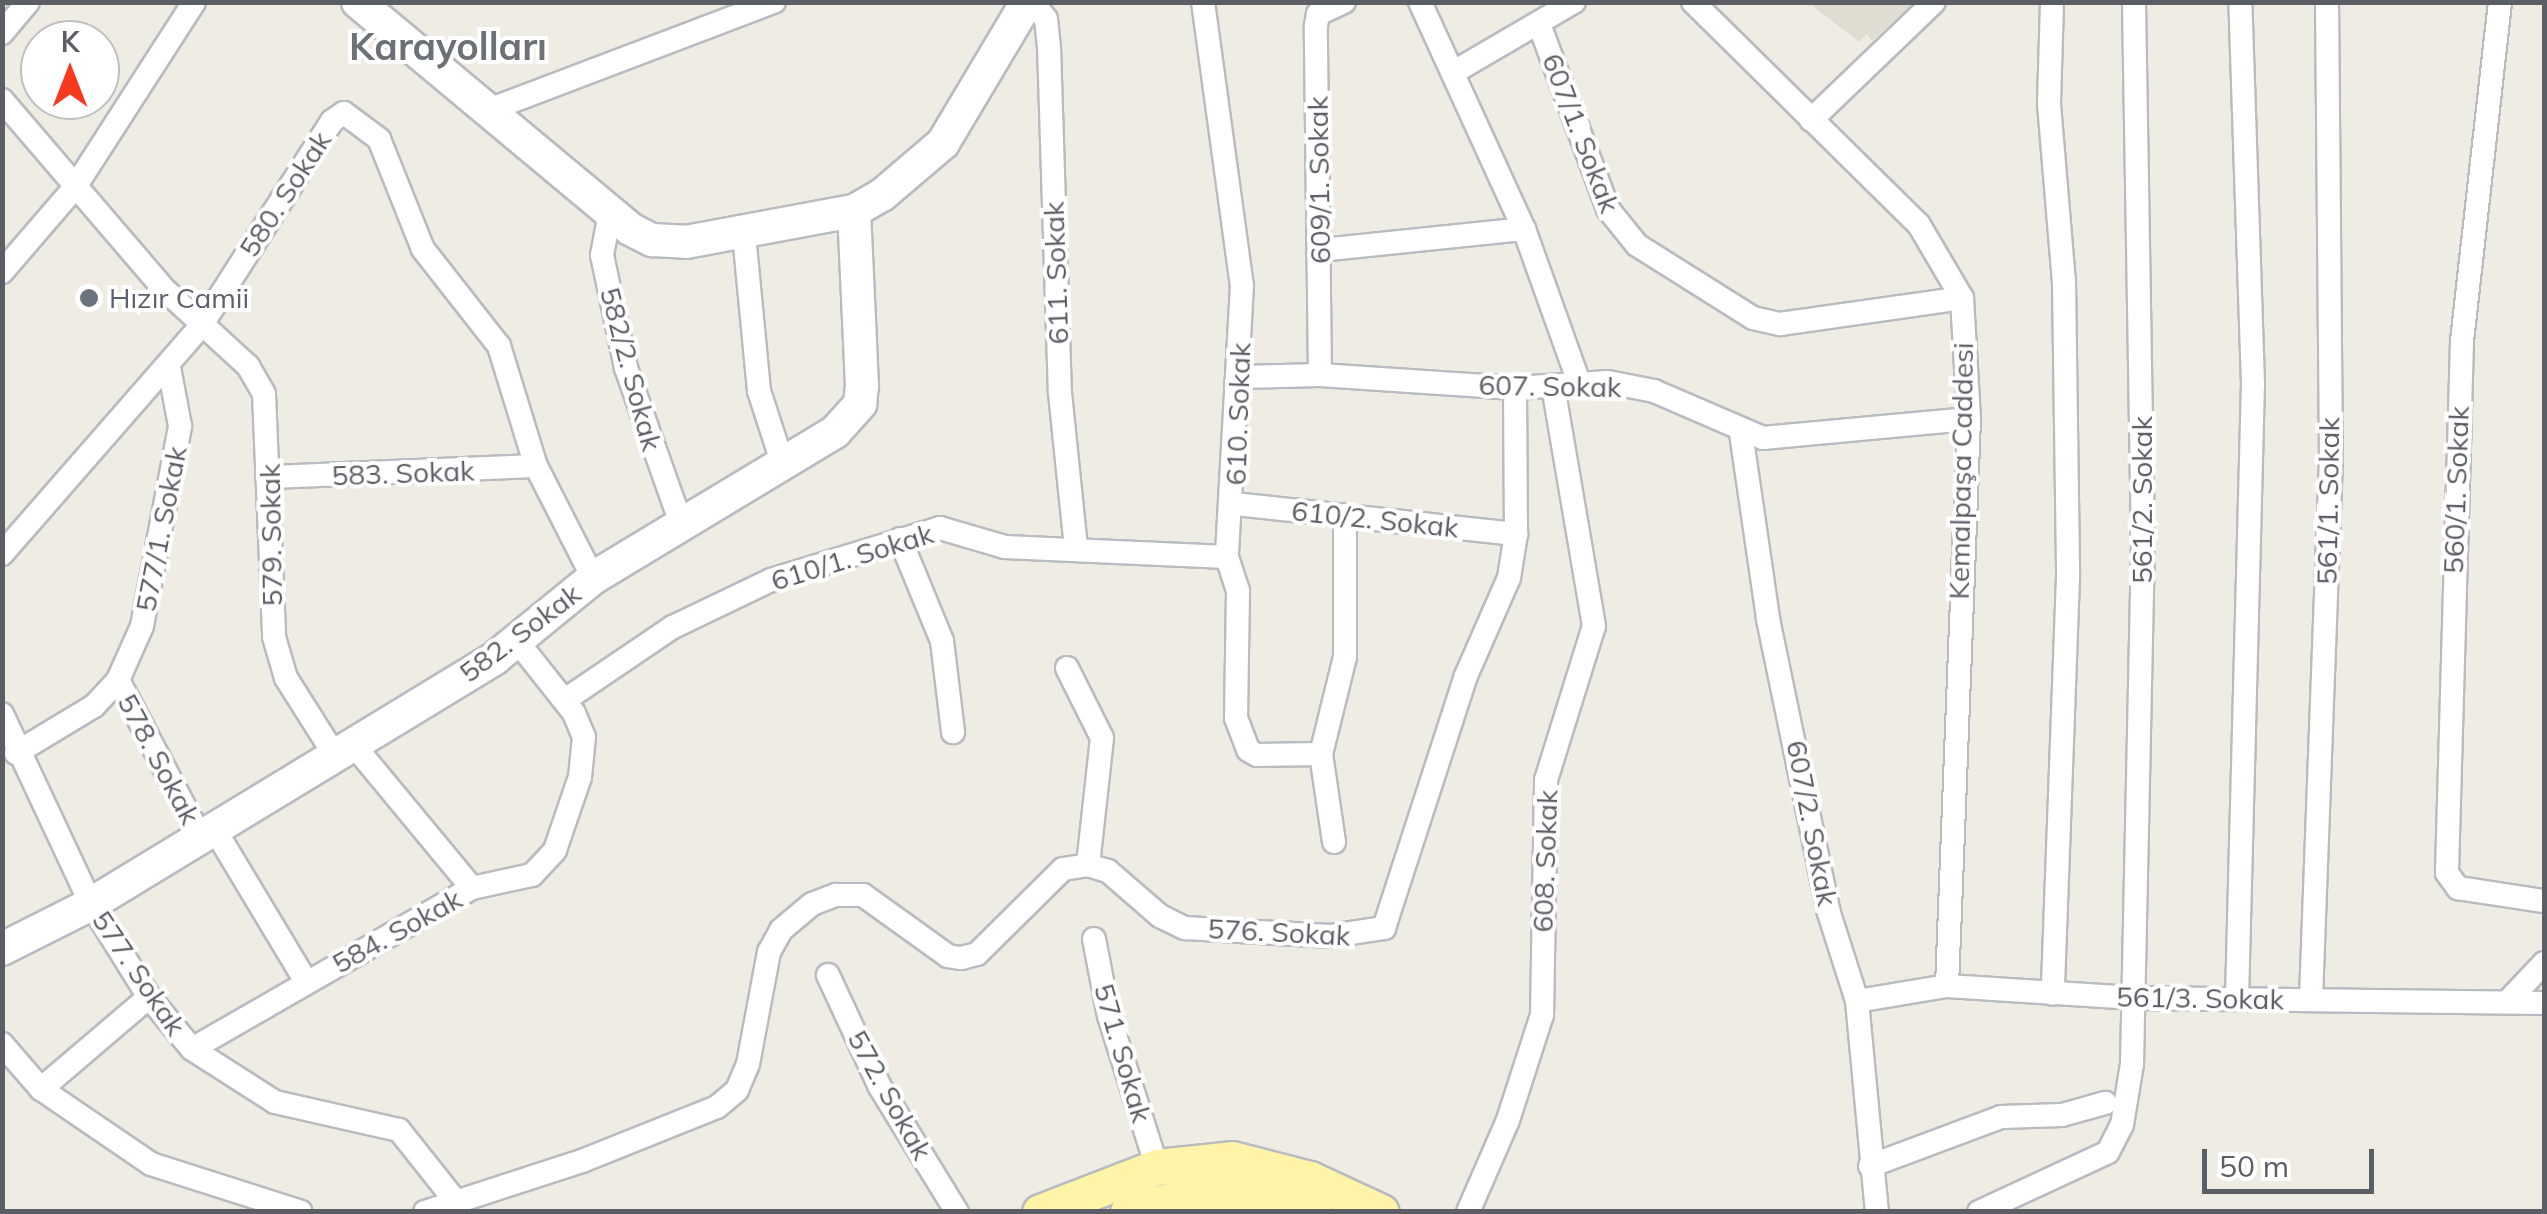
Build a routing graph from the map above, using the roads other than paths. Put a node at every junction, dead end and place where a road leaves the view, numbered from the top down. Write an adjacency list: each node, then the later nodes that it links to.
1 (28, 2): 18 (street)
2 (194, 2): 23 (street)
3 (358, 2): 21 (street)
4 (774, 2): 21 (street)
5 (1030, 2): 24 (street); 48 (street, 611. Sokak)
6 (1203, 2): 34 (street, 610. Sokak)
7 (1344, 2): 28 (street, 609/1. Sokak)
8 (1420, 2): 19 (street)
9 (1574, 2): 17 (street)
10 (1693, 2): 22 (street, Kemalpaşa Caddesi)
11 (1934, 2): 22 (street)
12 (2052, 2): 73 (street)
13 (2134, 2): 75 (street, 561/2. Sokak)
14 (2240, 2): 76 (street)
15 (2327, 2): 77 (street, 561/1. Sokak)
16 (2500, 2): 65 (street, 560/1. Sokak)
17 (1540, 24): 19 (street); 30 (street, 607/1. Sokak)
18 (2, 33)
19 (1454, 72): 26 (street)
20 (2, 100): 23 (street, 579. Sokak)
21 (489, 110): 25 (street)
22 (1811, 120): 30 (street, Kemalpaşa Caddesi)
23 (75, 187): 29 (street); 31 (street, 579. Sokak)
24 (854, 210): 27 (street); 41 (street, 582. Sokak)
25 (610, 213): 27 (street); 45 (street, 582/2. Sokak)
26 (1524, 229): 28 (street); 35 (street)
27 (744, 235): 41 (street)
28 (1321, 250): 33 (street, 609/1. Sokak)
29 (2, 272)
30 (1962, 298): 38 (street, Kemalpaşa Caddesi)
31 (201, 326): 32 (street, 580. Sokak); 40 (street, 580. Sokak); 42 (street, 579. Sokak)
32 (169, 367): 49 (street, 580. Sokak); 54 (street, 577/1. Sokak)
33 (1320, 374): 34 (street, 607. Sokak); 37 (street, 607. Sokak)
34 (1241, 377): 43 (street, 610. Sokak)
35 (1579, 383): 36 (street, 607. Sokak); 39 (street, 607. Sokak)
36 (1553, 387): 37 (street, 607. Sokak); 95 (street, 608. Sokak)
37 (1515, 388): 46 (street, 576. Sokak)
38 (1968, 419): 39 (street, 607. Sokak); 72 (street, Kemalpaşa Caddesi)
39 (1741, 433): 79 (street, 607/2. Sokak)
40 (536, 466): 42 (street, 583. Sokak); 51 (street, 580. Sokak)
41 (783, 466): 45 (street, 582. Sokak)
42 (271, 477): 58 (street, 579. Sokak)
43 (1235, 504): 44 (street, 610/2. Sokak); 50 (street, 610. Sokak)
44 (1345, 515): 46 (street, 610/2. Sokak); 60 (street)
45 (681, 523): 51 (street, 582. Sokak)
46 (1516, 534): 63 (street, 576. Sokak)
47 (900, 539): 48 (street, 610/1. Sokak); 55 (street, 610/1. Sokak); 57 (street)
48 (1076, 548): 50 (street, 610/1. Sokak)
49 (2, 554)
50 (1228, 557): 60 (street, 610. Sokak)
51 (593, 578): 52 (street, 582. Sokak)
52 (517, 641): 55 (street, 584. Sokak); 58 (street, 582. Sokak)
53 (1066, 668): 63 (street)
54 (118, 680): 59 (street, 577/1. Sokak); 61 (street, 578. Sokak)
55 (565, 700): 64 (street, 584. Sokak)
56 (2, 714): 59 (street, 577. Sokak)
57 (952, 732)
58 (343, 748): 61 (street, 582. Sokak); 64 (street, 579. Sokak)
59 (16, 753): 66 (street, 577. Sokak)
60 (1321, 754): 62 (street)
61 (208, 834): 66 (street, 582. Sokak); 71 (street, 578. Sokak)
62 (1334, 842)
63 (1088, 866): 87 (street)
64 (472, 888): 71 (street, 584. Sokak)
65 (2544, 901)
66 (92, 904): 68 (street, 582. Sokak); 74 (street, 577. Sokak)
67 (1094, 939): 86 (street, 571. Sokak)
68 (2, 949)
69 (2544, 963): 78 (street)
70 (828, 976): 90 (street, 572. Sokak)
71 (306, 980): 82 (street, 584. Sokak)
72 (1947, 986): 73 (street, 561/3. Sokak); 79 (street, 561/3. Sokak)
73 (2052, 994): 75 (street, 561/3. Sokak)
74 (149, 997): 82 (street, 577. Sokak); 83 (street)
75 (2134, 998): 76 (street, 561/3. Sokak); 97 (street, 561/2. Sokak)
76 (2237, 998): 77 (street, 561/3. Sokak)
77 (2311, 999): 78 (street, 561/3. Sokak)
78 (2509, 1000): 80 (street, 561/3. Sokak)
79 (1857, 1001): 85 (street, 607/2. Sokak)
80 (2544, 1004)
81 (2, 1044): 83 (street)
82 (192, 1050): 87 (street, 577. Sokak)
83 (41, 1089): 88 (street)
84 (2105, 1103): 85 (street)
85 (1870, 1166): 96 (street, 607/2. Sokak)
86 (1157, 1167): 91 (main road); 94 (main road)
87 (457, 1204): 89 (street)
88 (301, 1212)
89 (425, 1212)
90 (957, 1212)
91 (1040, 1212)
92 (1128, 1212): 93 (main road)
93 (1313, 1212)
94 (1381, 1212)
95 (1468, 1212)
96 (1877, 1212)
97 (1979, 1212)

